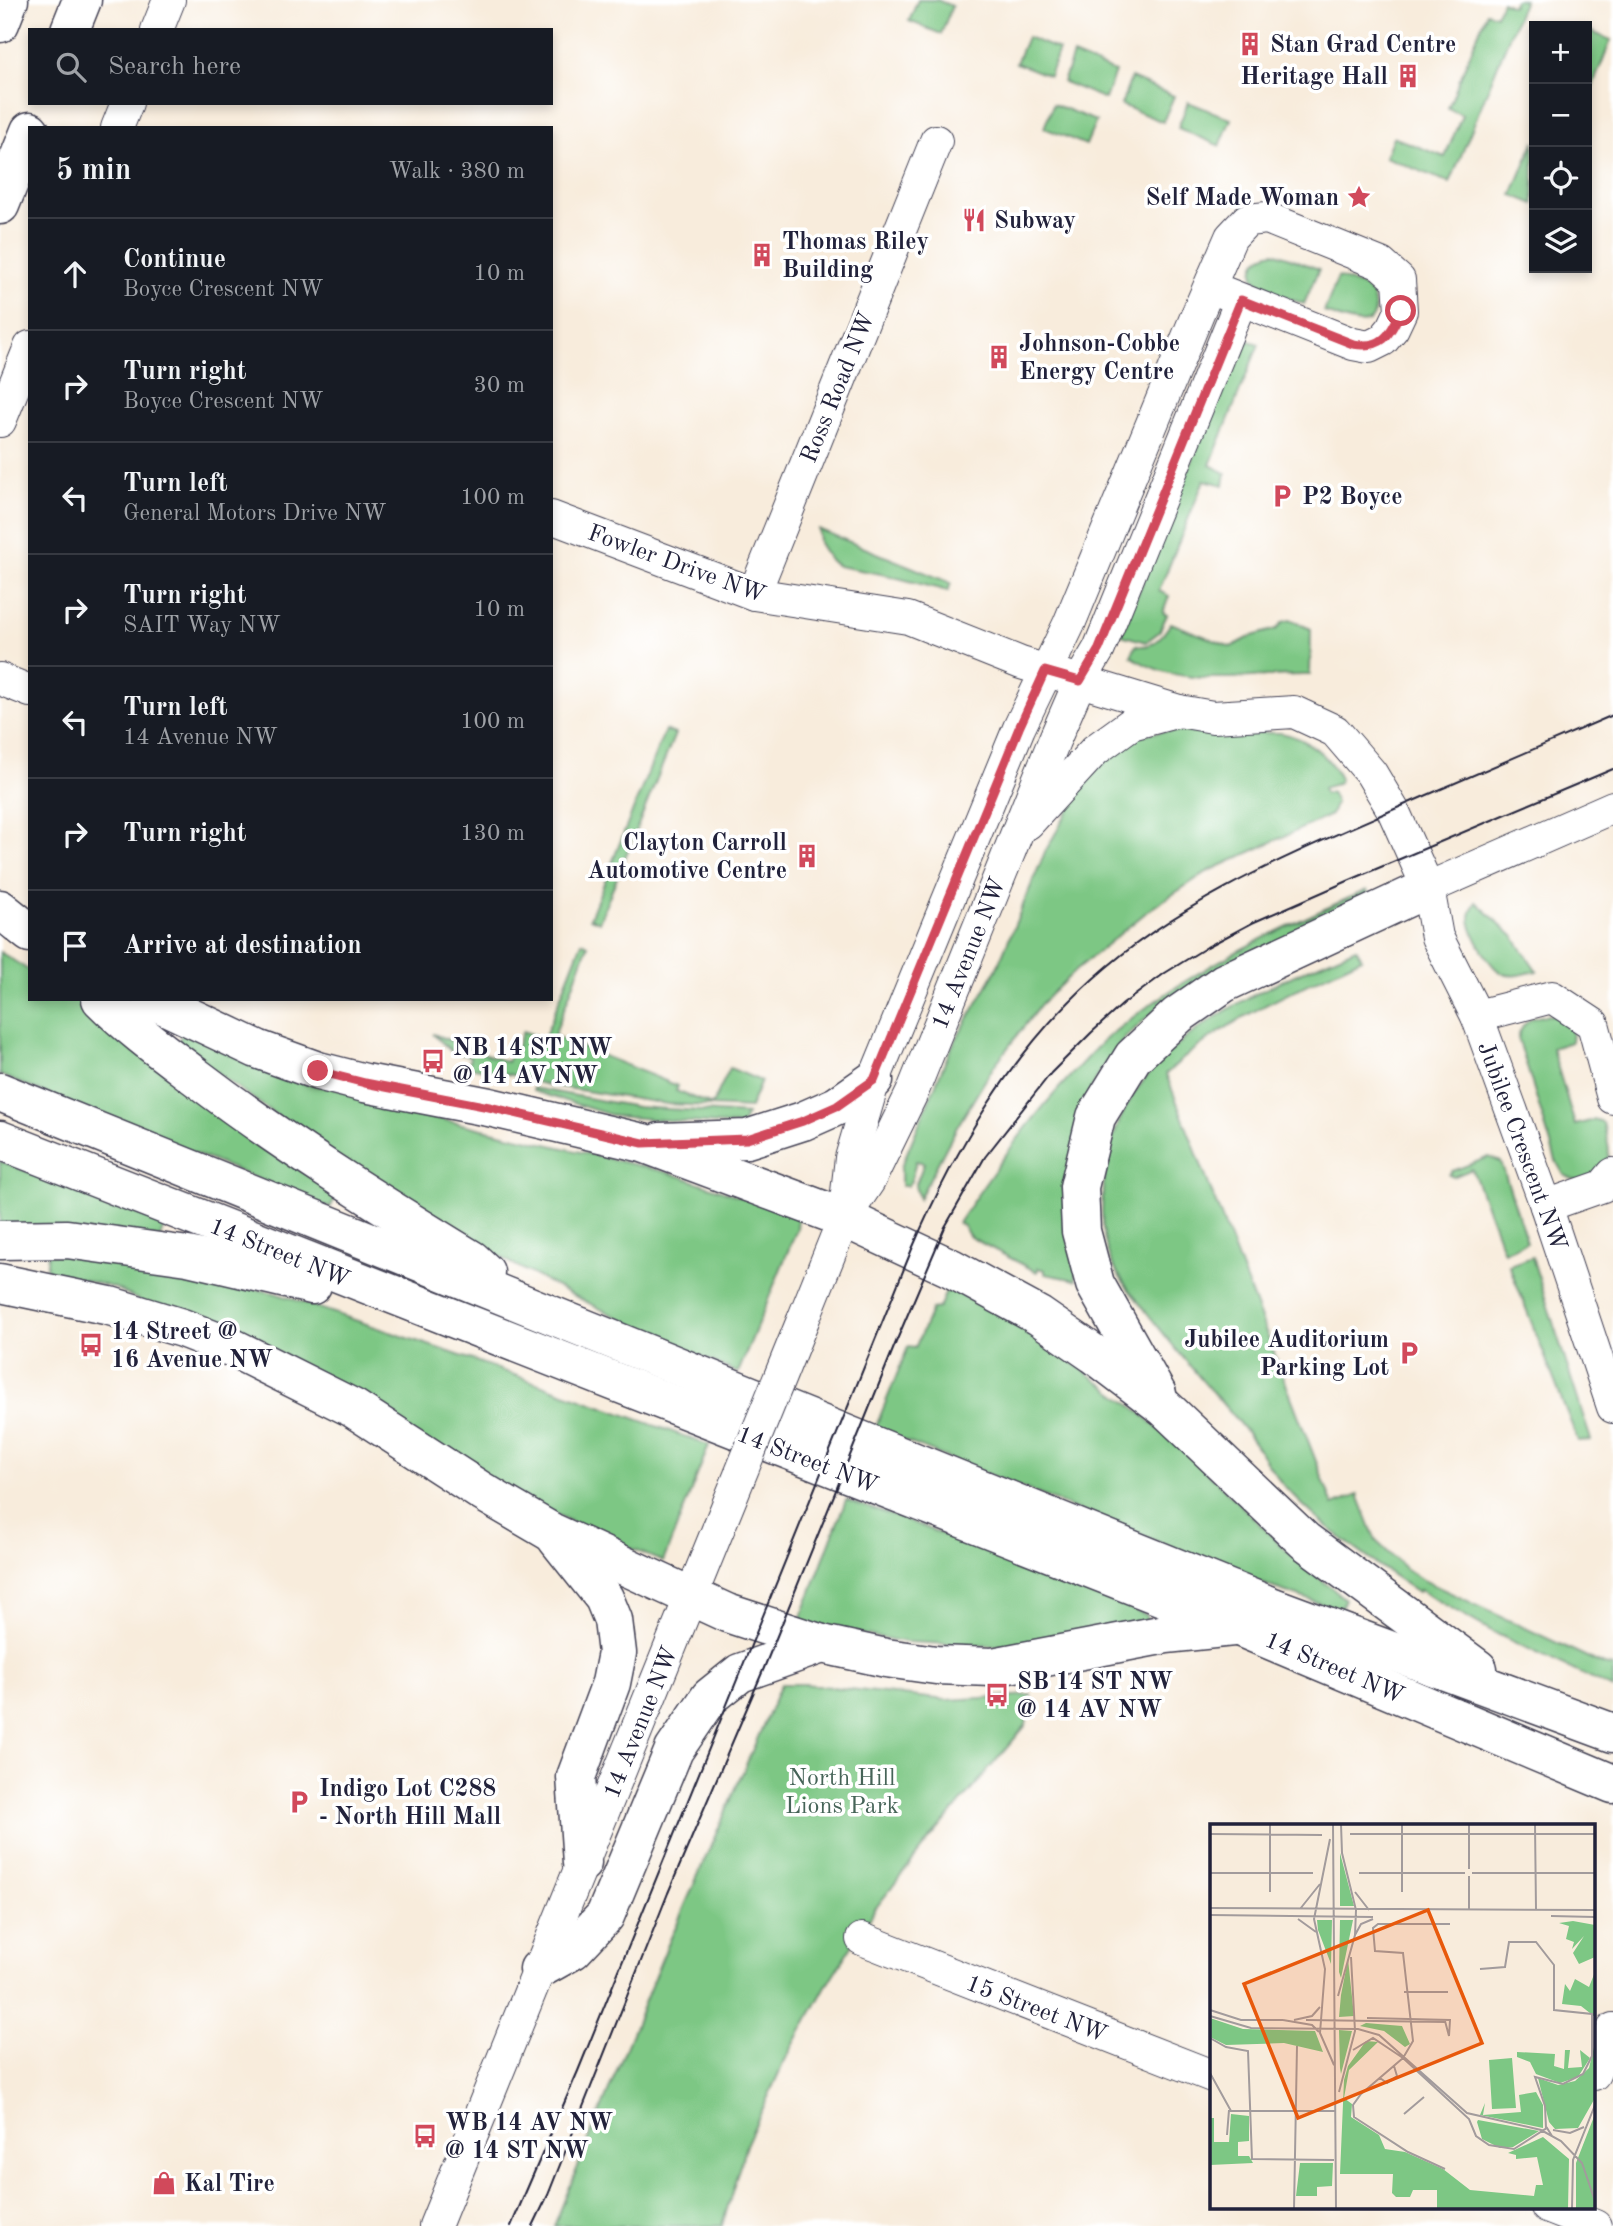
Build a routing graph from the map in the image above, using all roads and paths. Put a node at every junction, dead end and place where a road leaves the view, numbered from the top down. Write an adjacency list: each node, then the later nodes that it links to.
1 (9, 0): 4 (main road)
2 (82, 0): 5 (main road)
3 (169, 0): 6 (street)
4 (0, 23)
5 (71, 28)
6 (158, 28)
7 (40, 105): 9 (main road)
8 (126, 105): 10 (street)
9 (31, 126)
10 (118, 126)
11 (28, 134): 13 (main road)
12 (936, 141): 19 (street, Ross Road NW)
13 (0, 205)
14 (1210, 287): 15 (street, 14 Avenue NW); 15 (street, 14 Avenue NW); 20 (street, 14 Avenue NW)
15 (1241, 300): 22 (street, 14 Avenue NW)
16 (28, 352): 17 (street)
17 (0, 421)
18 (553, 518): 19 (street, Fowler Drive NW)
19 (754, 594): 20 (street, Fowler Drive NW)
20 (1045, 671): 22 (street, Fowler Drive NW); 33 (street, 14 Avenue NW)
21 (0, 679): 23 (street)
22 (1080, 681): 24 (street, Fowler Drive NW); 26 (street, 14 Avenue NW)
23 (28, 690)
24 (1179, 711): 26 (street); 27 (street, Jubilee Crescent NW)
25 (1613, 807): 27 (street)
26 (1015, 836): 40 (street, 14 Avenue NW)
27 (1428, 888): 32 (street, Jubilee Crescent NW); 46 (main road)
28 (0, 909): 29 (main road)
29 (28, 931)
30 (103, 1001): 44 (main road)
31 (155, 1001): 37 (main road)
32 (1477, 1016): 35 (street); 39 (street, Jubilee Crescent NW)
33 (874, 1080): 37 (main road); 40 (street, 14 Avenue NW)
34 (0, 1092): 44 (main road, 14 Street NW)
35 (1613, 1098)
36 (0, 1140): 42 (main road, 14 Street NW)
37 (643, 1143): 40 (main road)
38 (1613, 1174): 39 (street)
39 (1546, 1206): 45 (street, Jubilee Crescent NW)
40 (844, 1218): 46 (main road); 48 (street, 14 Avenue NW, bridge)
41 (0, 1240): 42 (main road)
42 (356, 1282): 49 (main road, 14 Street NW)
43 (0, 1283): 47 (main road)
44 (517, 1301): 51 (main road, 14 Street NW)
45 (1613, 1407)
46 (1165, 1408): 51 (main road)
47 (551, 1532): 48 (main road); 54 (main road)
48 (691, 1596): 50 (main road); 54 (street, 14 Avenue NW)
49 (1239, 1627): 50 (main road); 53 (main road, 14 Street NW)
50 (821, 1644): 56 (main road)
51 (1514, 1695): 52 (main road, 14 Street NW)
52 (1613, 1733)
53 (1613, 1784)
54 (582, 1863): 56 (street, 14 Avenue NW)
55 (862, 1940): 59 (street, 15 Street NW)
56 (539, 1969): 62 (street, 14 Avenue NW)
57 (1613, 2029): 58 (street)
58 (1596, 2069)
59 (1210, 2075)
60 (1537, 2208): 63 (street)
61 (1550, 2208): 64 (street)
62 (435, 2226)
63 (1529, 2226)
64 (1595, 2226)

